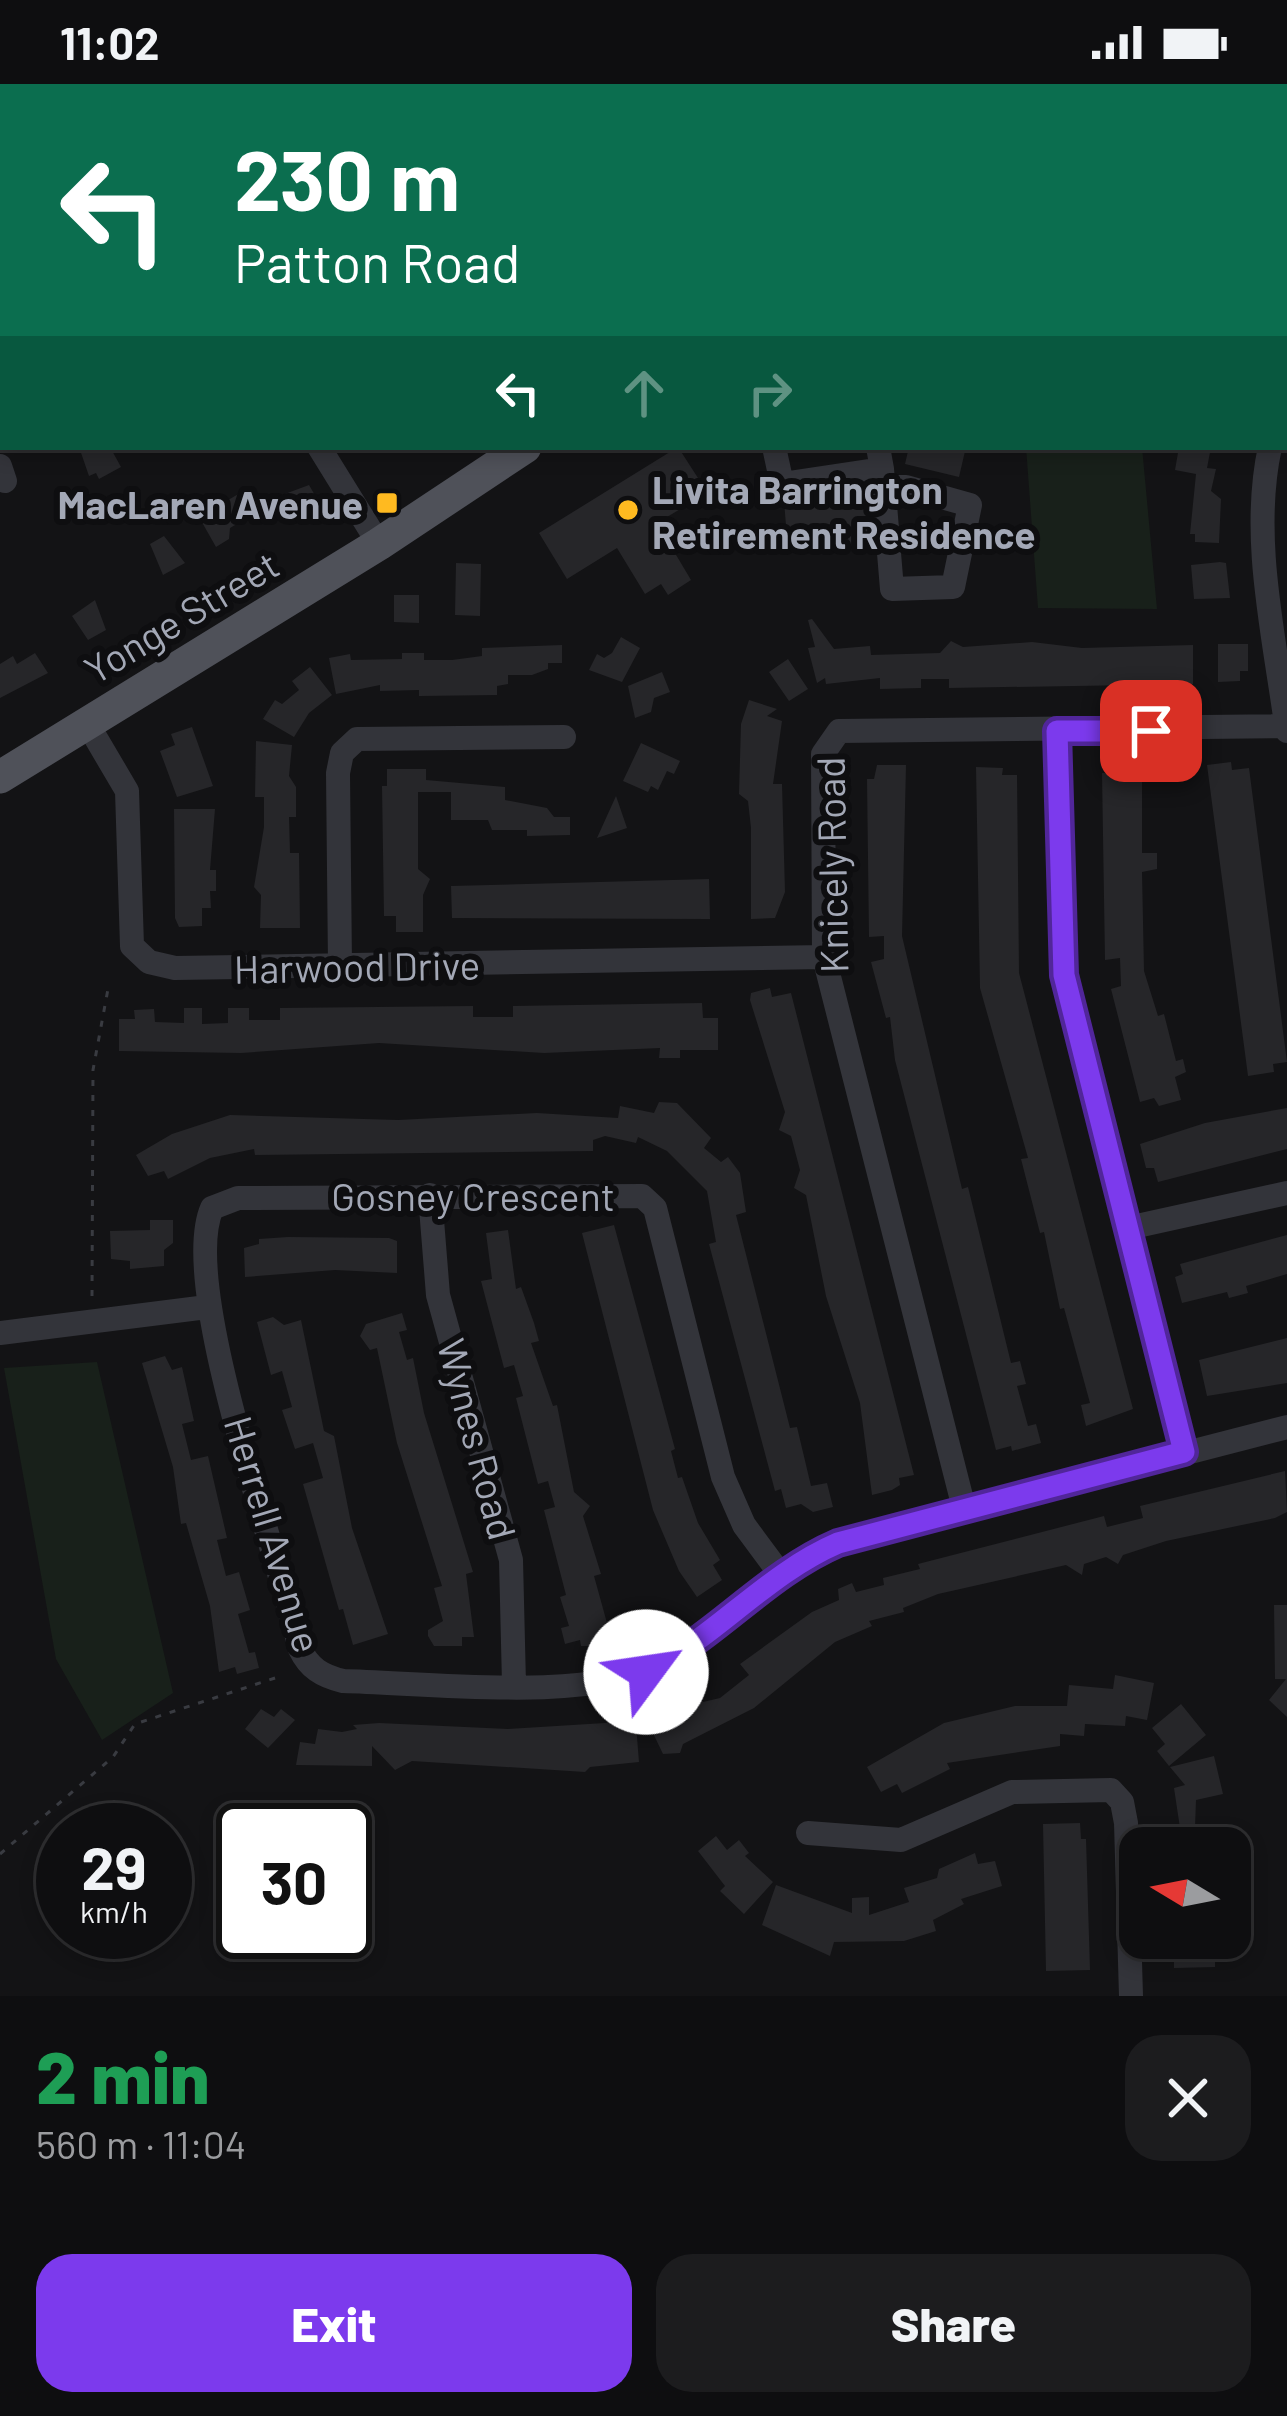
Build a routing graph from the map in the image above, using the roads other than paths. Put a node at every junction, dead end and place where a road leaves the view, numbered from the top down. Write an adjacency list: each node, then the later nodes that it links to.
1 (321, 450): 6 (street)
2 (520, 450): 6 (main road, Yonge Street)
3 (775, 450): 5 (street)
4 (1269, 450): 8 (street)
5 (881, 467): 5 (street)
6 (379, 544): 7 (main road, Yonge Street)
7 (87, 723): 11 (main road, Yonge Street); 13 (street, Harwood Drive)
8 (1287, 728): 9 (street, Knicely Road)
9 (1057, 731): 12 (street, Knicely Road); 16 (street)
10 (564, 737): 13 (street)
11 (0, 777)
12 (824, 957): 13 (street, Harwood Drive); 21 (street, Knicely Road)
13 (340, 966)
14 (1287, 1193): 16 (street)
15 (430, 1195): 17 (street, Gosney Crescent); 22 (street, Gosney Crescent); 23 (street, Wynes Road)
16 (1128, 1228): 20 (street)
17 (207, 1307): 18 (street); 23 (street, Herrell Avenue)
18 (0, 1333)
19 (1287, 1426): 20 (street, Herrell Avenue)
20 (1184, 1452): 21 (street, Herrell Avenue)
21 (964, 1508): 22 (street, Herrell Avenue)
22 (781, 1575): 23 (street, Herrell Avenue)
23 (514, 1684)
24 (808, 1833): 25 (street)
25 (1132, 1996)

